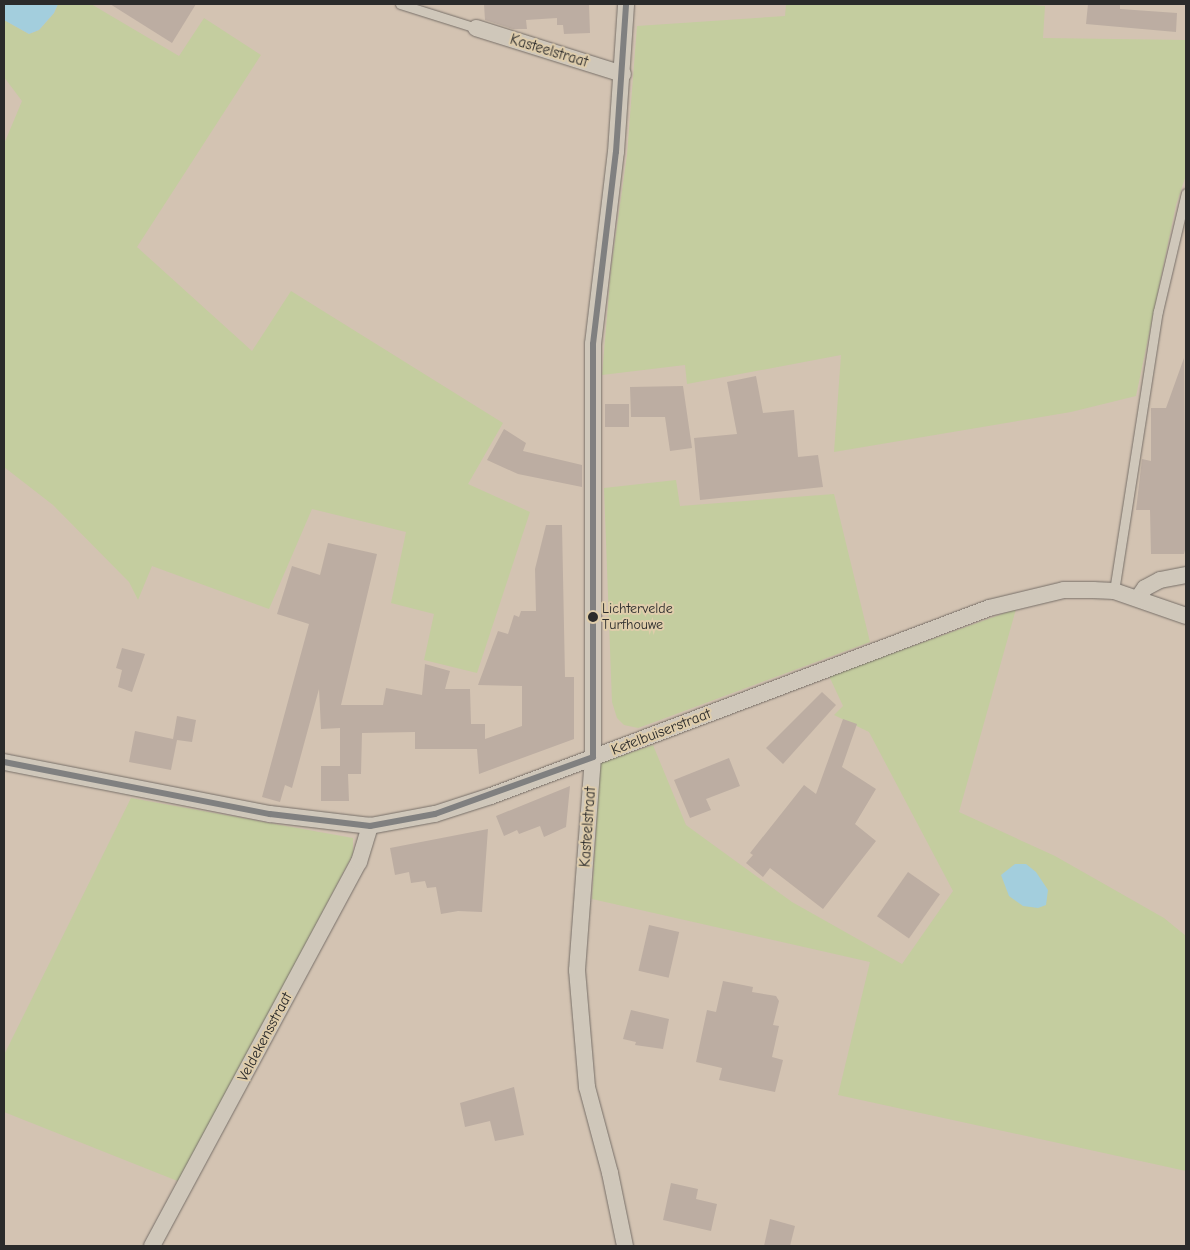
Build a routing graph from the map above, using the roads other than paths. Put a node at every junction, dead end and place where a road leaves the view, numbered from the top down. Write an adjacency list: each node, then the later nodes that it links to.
1 (400, 4): 3 (lane)
2 (626, 4): 4 (street, Kasteelstraat)
3 (476, 28): 4 (street, Kasteelstraat)
4 (623, 74): 10 (street, Kasteelstraat)
5 (1186, 193): 7 (lane)
6 (1186, 575): 8 (street)
7 (1114, 591): 8 (street, Ketelbuiserstraat); 10 (street, Ketelbuiserstraat)
8 (1138, 598): 9 (street, Ketelbuiserstraat)
9 (1186, 616)
10 (593, 758): 12 (street, Ketelbuiserstraat); 14 (street, Kasteelstraat)
11 (4, 762): 12 (street, Ketelbuiserstraat)
12 (370, 826): 13 (street, Veldekensstraat)
13 (152, 1246)
14 (625, 1246)
15 (634, 1246): 16 (street)
16 (639, 1246)

